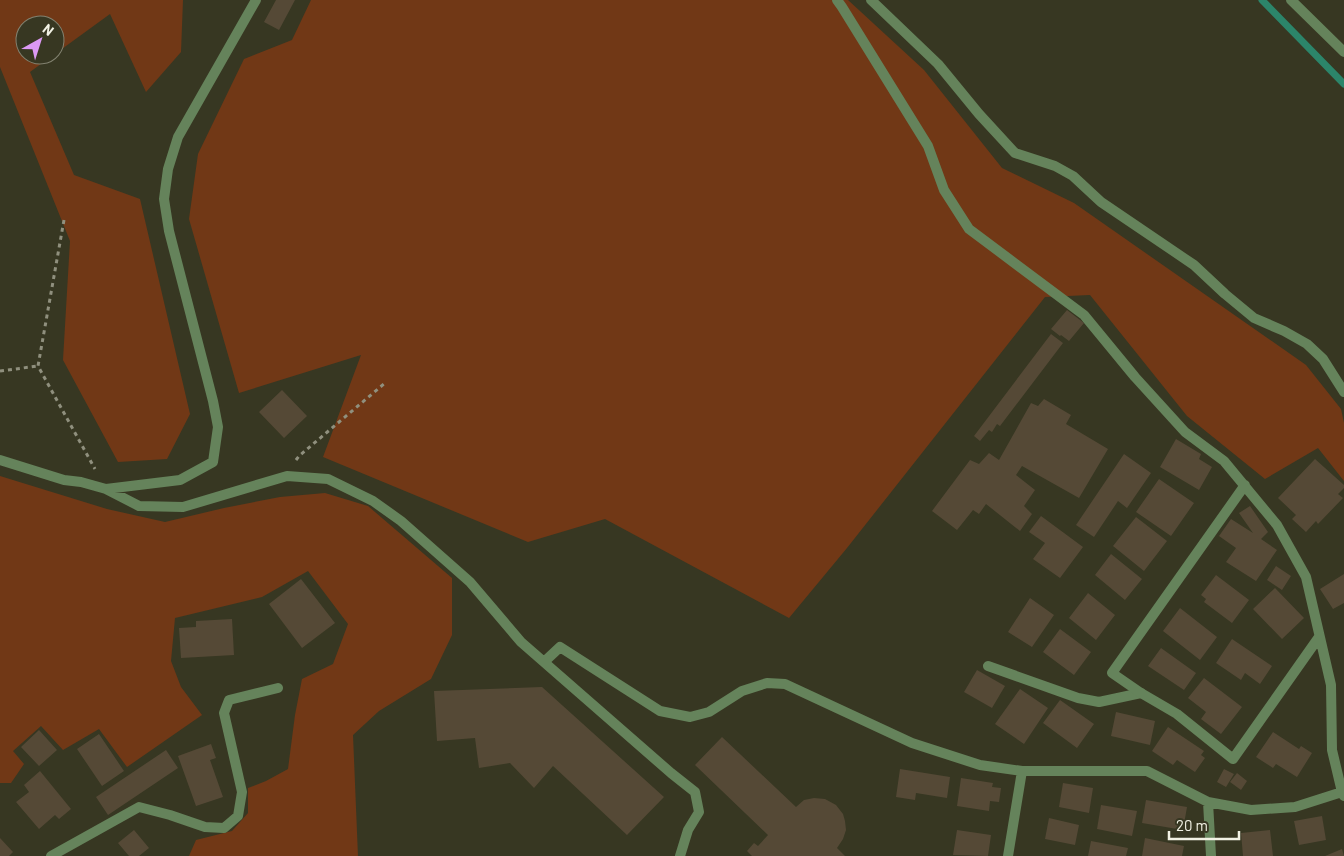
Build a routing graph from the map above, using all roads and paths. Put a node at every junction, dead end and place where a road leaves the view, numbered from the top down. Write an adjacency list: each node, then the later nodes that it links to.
1 (256, 0): 14 (street)
2 (837, 0): 13 (street)
3 (871, 0): 10 (street)
4 (1291, 0): 5 (street)
5 (1344, 52)
6 (64, 220): 7 (path)
7 (38, 366): 8 (path); 14 (path)
8 (0, 371)
9 (385, 383): 12 (path)
10 (1344, 392)
11 (0, 460): 14 (street)
12 (287, 476): 14 (street); 16 (street)
13 (1245, 486): 15 (street); 19 (street)
14 (106, 489)
15 (1320, 637): 19 (street); 21 (street)
16 (544, 662): 20 (street); 24 (street)
17 (988, 666): 19 (street)
18 (278, 688): 23 (street)
19 (1141, 693)
20 (1022, 771): 22 (street); 25 (street)
21 (1343, 794): 22 (street)
22 (1208, 802): 26 (street)
23 (51, 856)
24 (680, 856)
25 (1008, 856)
26 (1211, 856)

